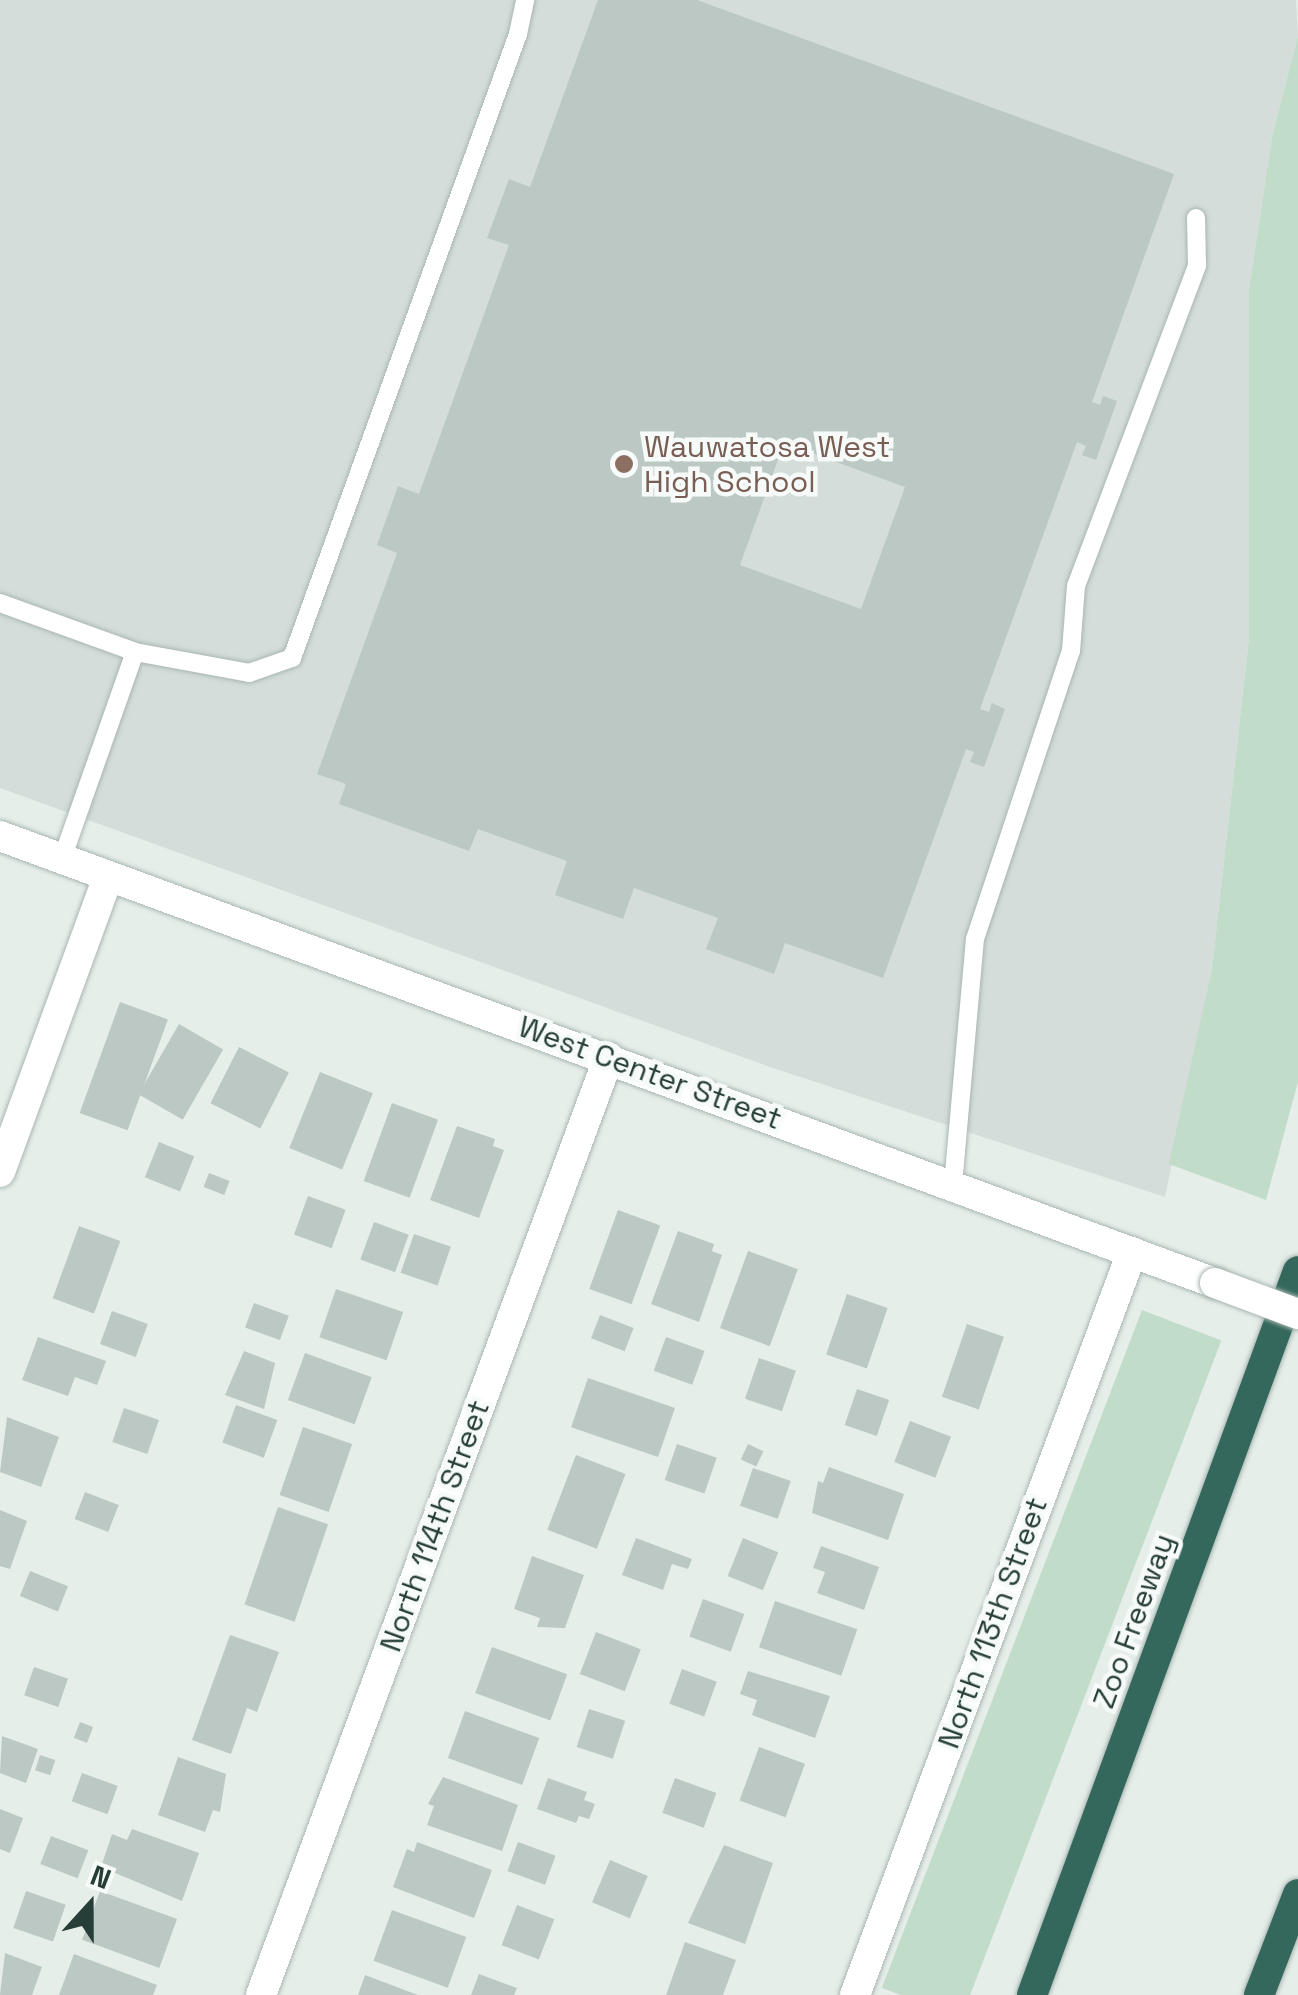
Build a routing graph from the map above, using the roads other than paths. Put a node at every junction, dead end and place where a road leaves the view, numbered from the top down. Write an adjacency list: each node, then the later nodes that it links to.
1 (525, 0): 4 (lane)
2 (1196, 218): 10 (lane)
3 (0, 604): 4 (lane)
4 (136, 652): 6 (lane)
5 (0, 836): 6 (street, West Center Street)
6 (62, 859): 7 (street, West Center Street)
7 (108, 877): 8 (street, West Center Street); 9 (street)
8 (609, 1057): 10 (street, West Center Street); 16 (street, North 114th Street)
9 (0, 1172)
10 (953, 1185): 11 (street, West Center Street)
11 (1132, 1252): 13 (street, West Center Street, bridge); 17 (street, North 113th Street)
12 (1298, 1271): 18 (highway, Zoo Freeway)
13 (1298, 1314)
14 (1298, 1894): 19 (highway)
15 (1298, 1913): 20 (highway)
16 (261, 1995)
17 (855, 1995)
18 (1032, 1995)
19 (1260, 1995)
20 (1271, 1995)

